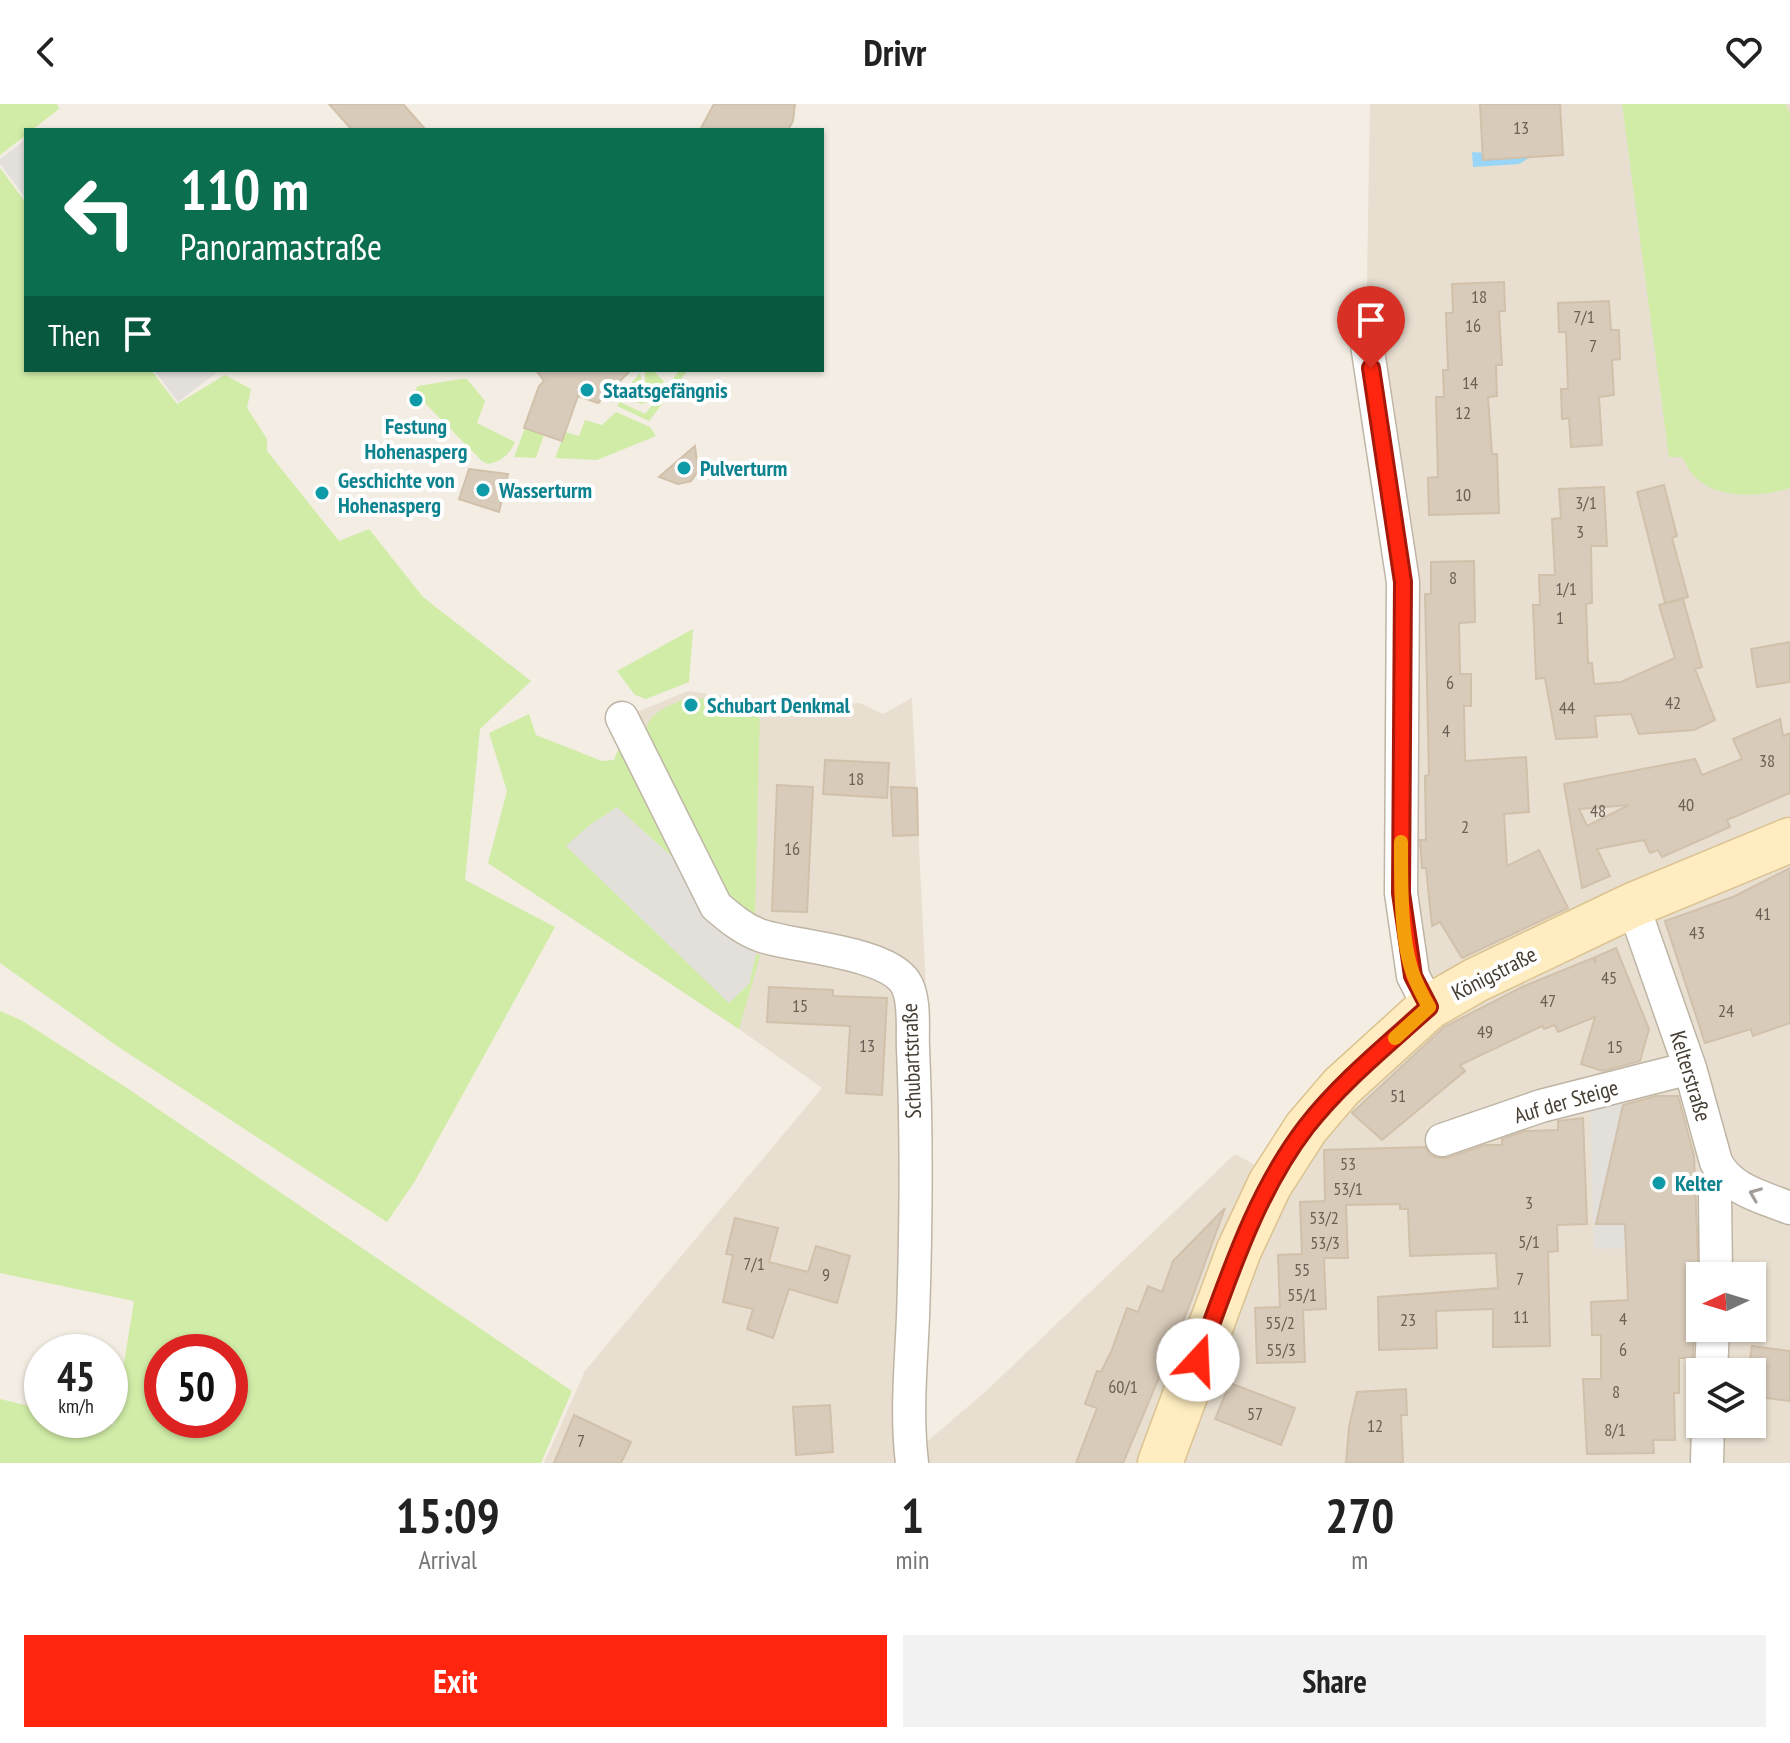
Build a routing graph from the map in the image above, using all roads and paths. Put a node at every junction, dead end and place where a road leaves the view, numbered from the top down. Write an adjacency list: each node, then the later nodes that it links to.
1 (1366, 338): 5 (street)
2 (622, 718): 12 (street, Schubartstraße)
3 (1790, 840): 4 (main road, Königstraße)
4 (1633, 905): 5 (main road, Königstraße); 6 (street, Kelterstraße)
5 (1429, 1007): 13 (main road, Königstraße)
6 (1690, 1068): 7 (street, Auf der Steige); 8 (street, Kelterstraße)
7 (1442, 1140)
8 (1722, 1174): 9 (street, one-way to 8); 10 (street)
9 (1790, 1208)
10 (1716, 1262)
11 (1708, 1438): 14 (street)
12 (912, 1463)
13 (1160, 1463)
14 (1707, 1463)

